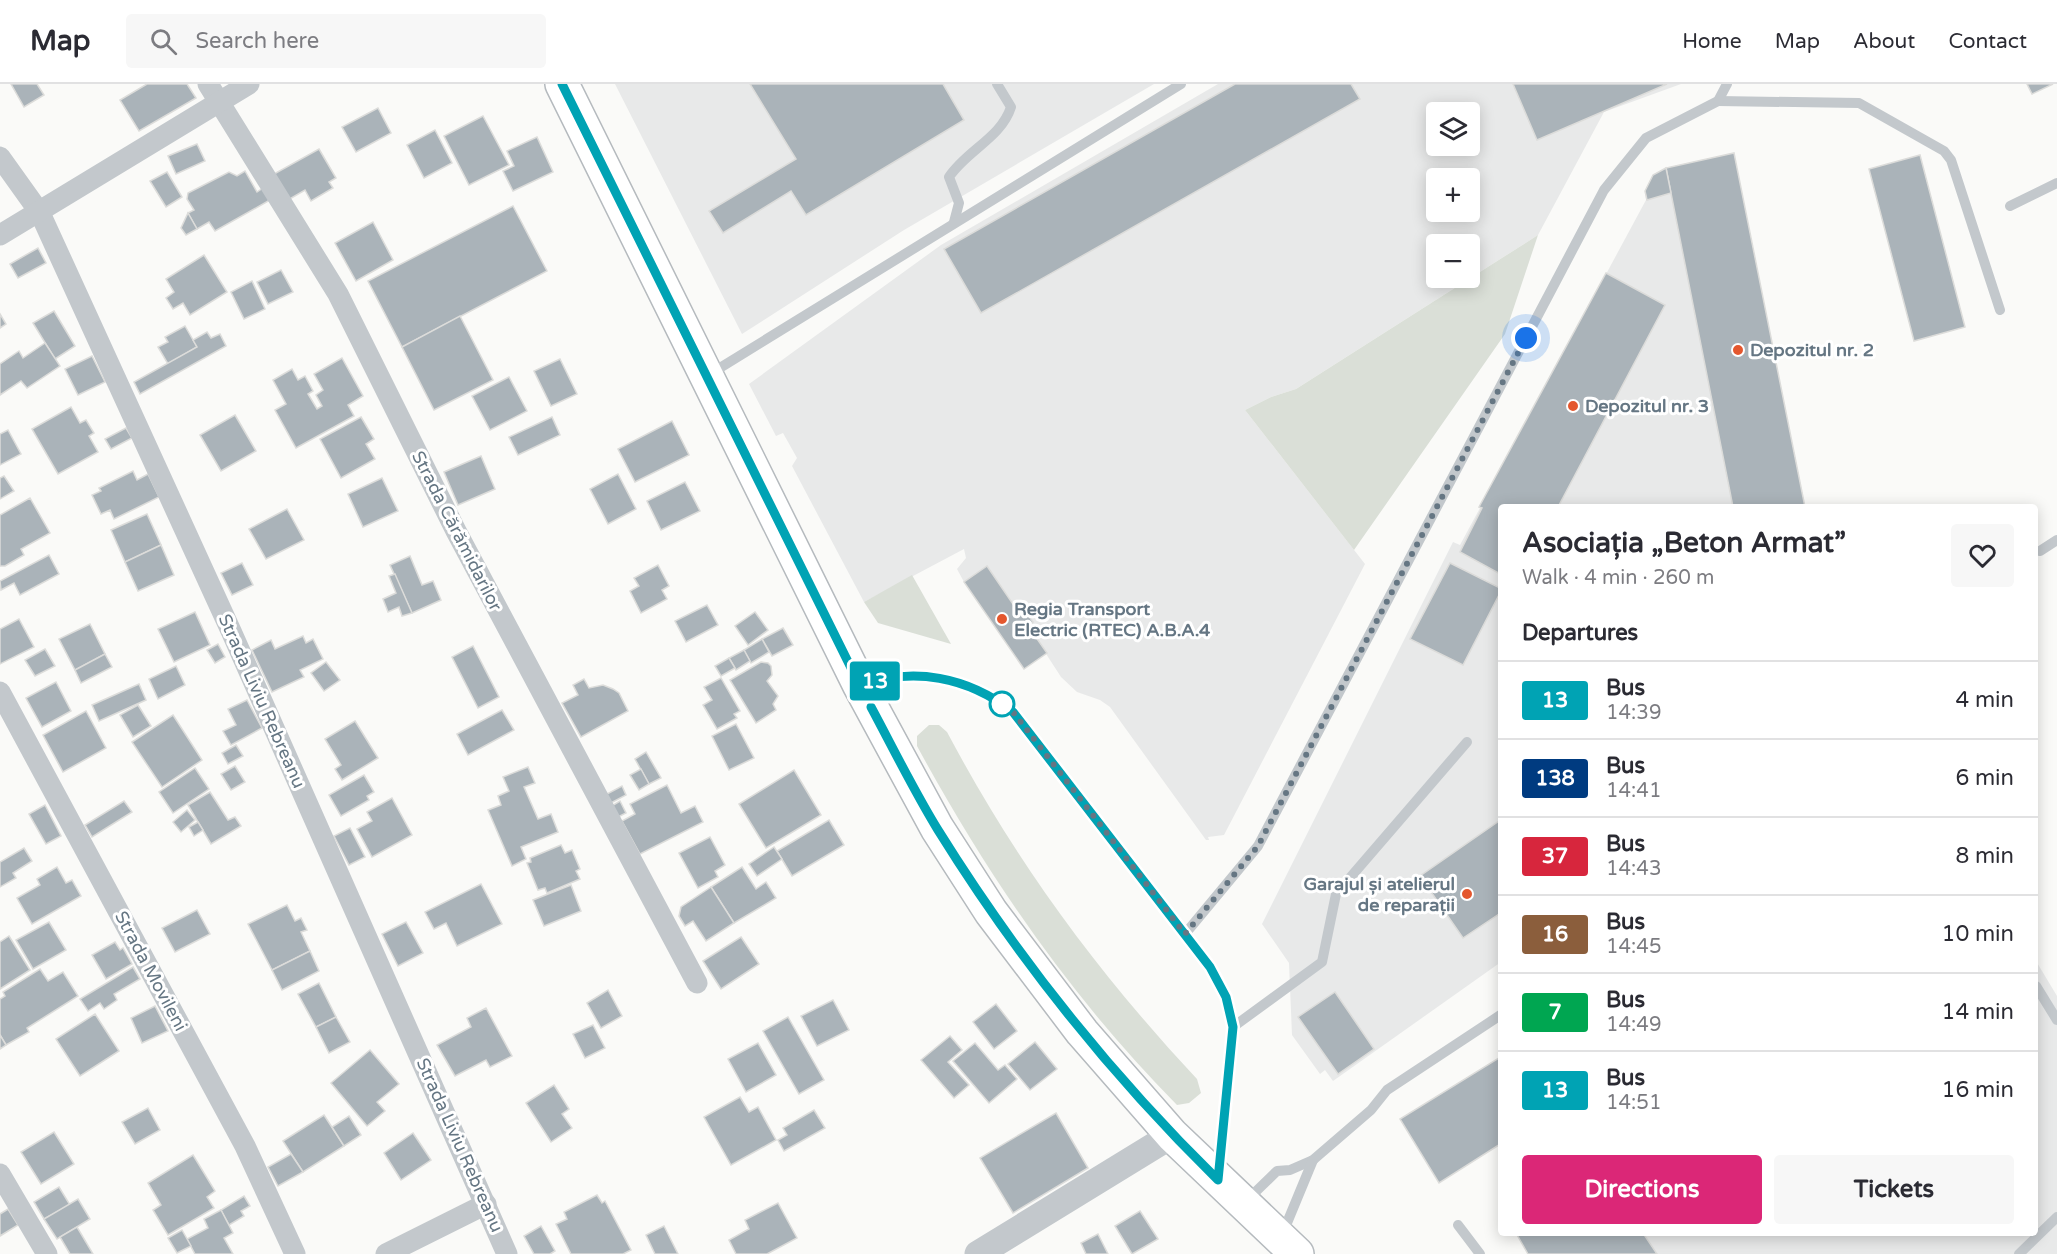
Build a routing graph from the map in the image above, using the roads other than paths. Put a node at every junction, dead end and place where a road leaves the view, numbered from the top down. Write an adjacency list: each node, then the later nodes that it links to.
1 (249, 84): 6 (street)
2 (562, 84): 15 (main road)
3 (997, 84): 12 (lane)
4 (1181, 84): 12 (lane)
5 (1727, 84): 7 (lane)
6 (213, 92): 11 (street); 22 (street, Strada Cărămidarilor)
7 (1718, 100): 14 (lane); 21 (lane)
8 (0, 157): 11 (street, Strada Liviu Rebreanu)
9 (2057, 183): 10 (lane)
10 (2010, 206)
11 (40, 213): 13 (street); 31 (street, Strada Liviu Rebreanu)
12 (954, 222): 15 (lane)
13 (0, 236)
14 (2000, 309)
15 (707, 376): 18 (main road)
16 (2057, 540): 17 (lane)
17 (2040, 551)
18 (860, 686): 21 (lane); 27 (main road)
19 (0, 692): 39 (street, Strada Movileni)
20 (1467, 742): 26 (lane)
21 (1185, 934): 26 (lane)
22 (697, 983)
23 (2038, 989): 25 (lane)
24 (1498, 1017): 28 (lane)
25 (2057, 1020)
26 (1233, 1027): 30 (lane)
27 (1172, 1135): 30 (main road); 42 (street)
28 (1313, 1160): 32 (lane); 37 (lane)
29 (0, 1174): 38 (street)
30 (1218, 1180): 32 (main road)
31 (486, 1204): 40 (street); 41 (street, Strada Liviu Rebreanu)
32 (1242, 1204): 37 (main road)
33 (2057, 1217): 36 (lane)
34 (1458, 1225): 43 (lane)
35 (2037, 1236): 44 (lane)
36 (2038, 1236)
37 (1289, 1246)
38 (47, 1254)
39 (294, 1254)
40 (387, 1254)
41 (507, 1254)
42 (978, 1254)
43 (1480, 1254)
44 (2019, 1254)

